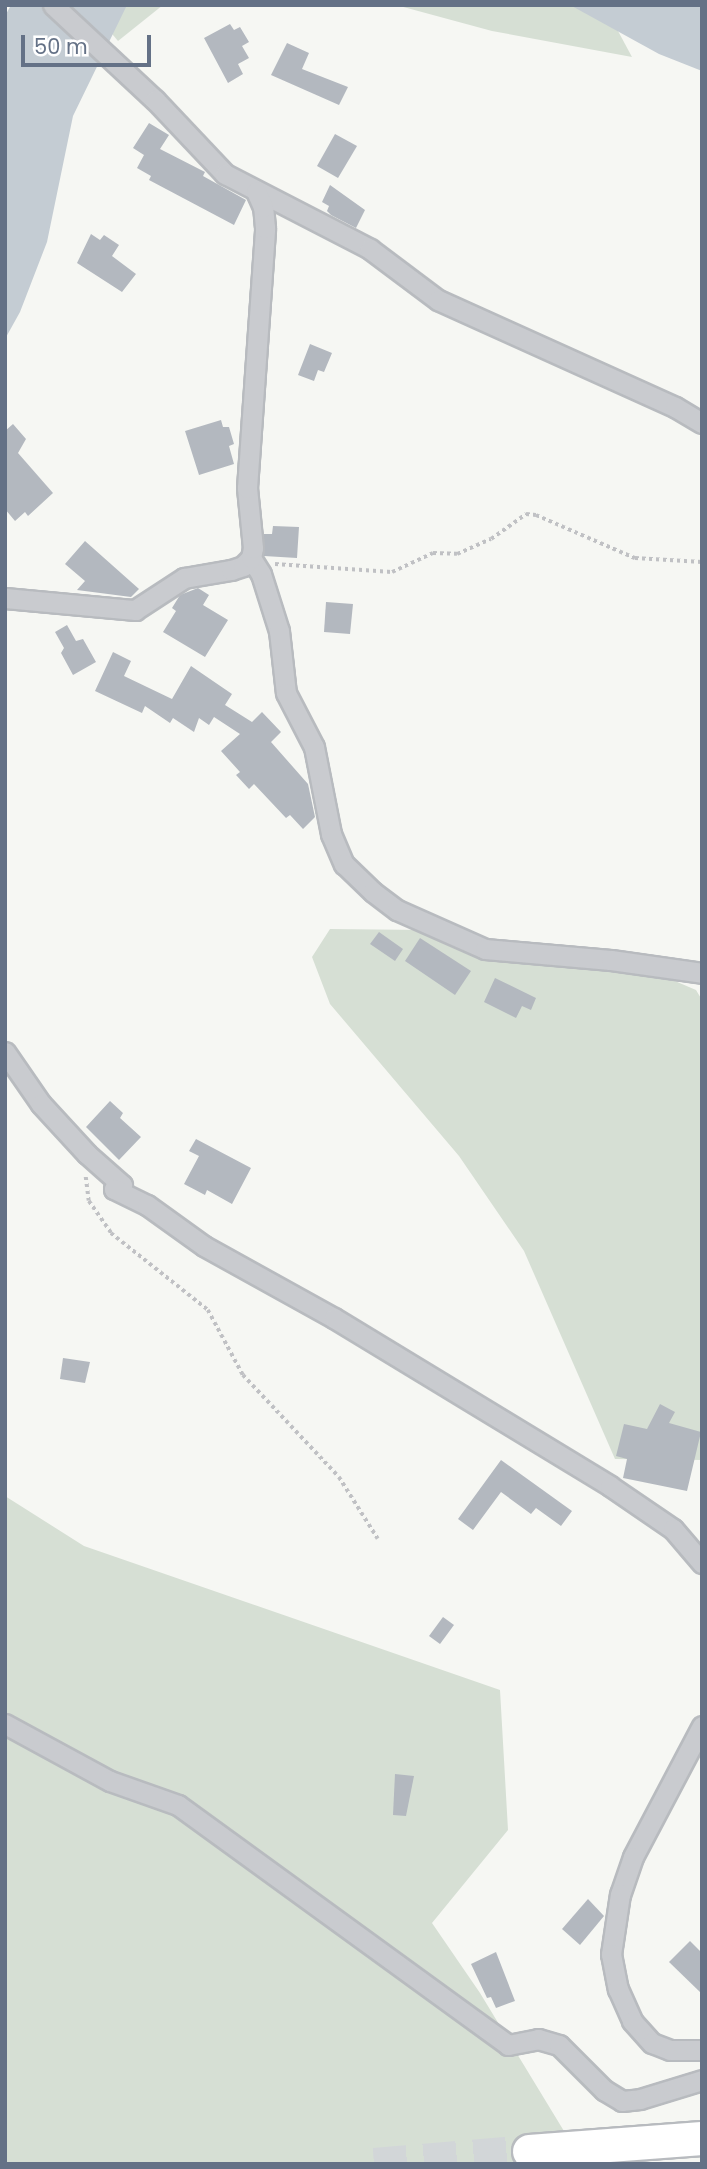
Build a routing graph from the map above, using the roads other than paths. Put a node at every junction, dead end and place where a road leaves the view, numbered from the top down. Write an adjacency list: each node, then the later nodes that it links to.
1 (53, 5): 2 (street)
2 (256, 191): 3 (street); 4 (street)
3 (702, 423)
4 (253, 561): 5 (street); 6 (street)
5 (5, 598)
6 (702, 973)
7 (5, 1052): 8 (street)
8 (702, 1563)
9 (5, 1724): 12 (street)
10 (702, 1726): 11 (street)
11 (702, 2050)
12 (702, 2080)
13 (702, 2138): 14 (highway)
14 (529, 2151)

